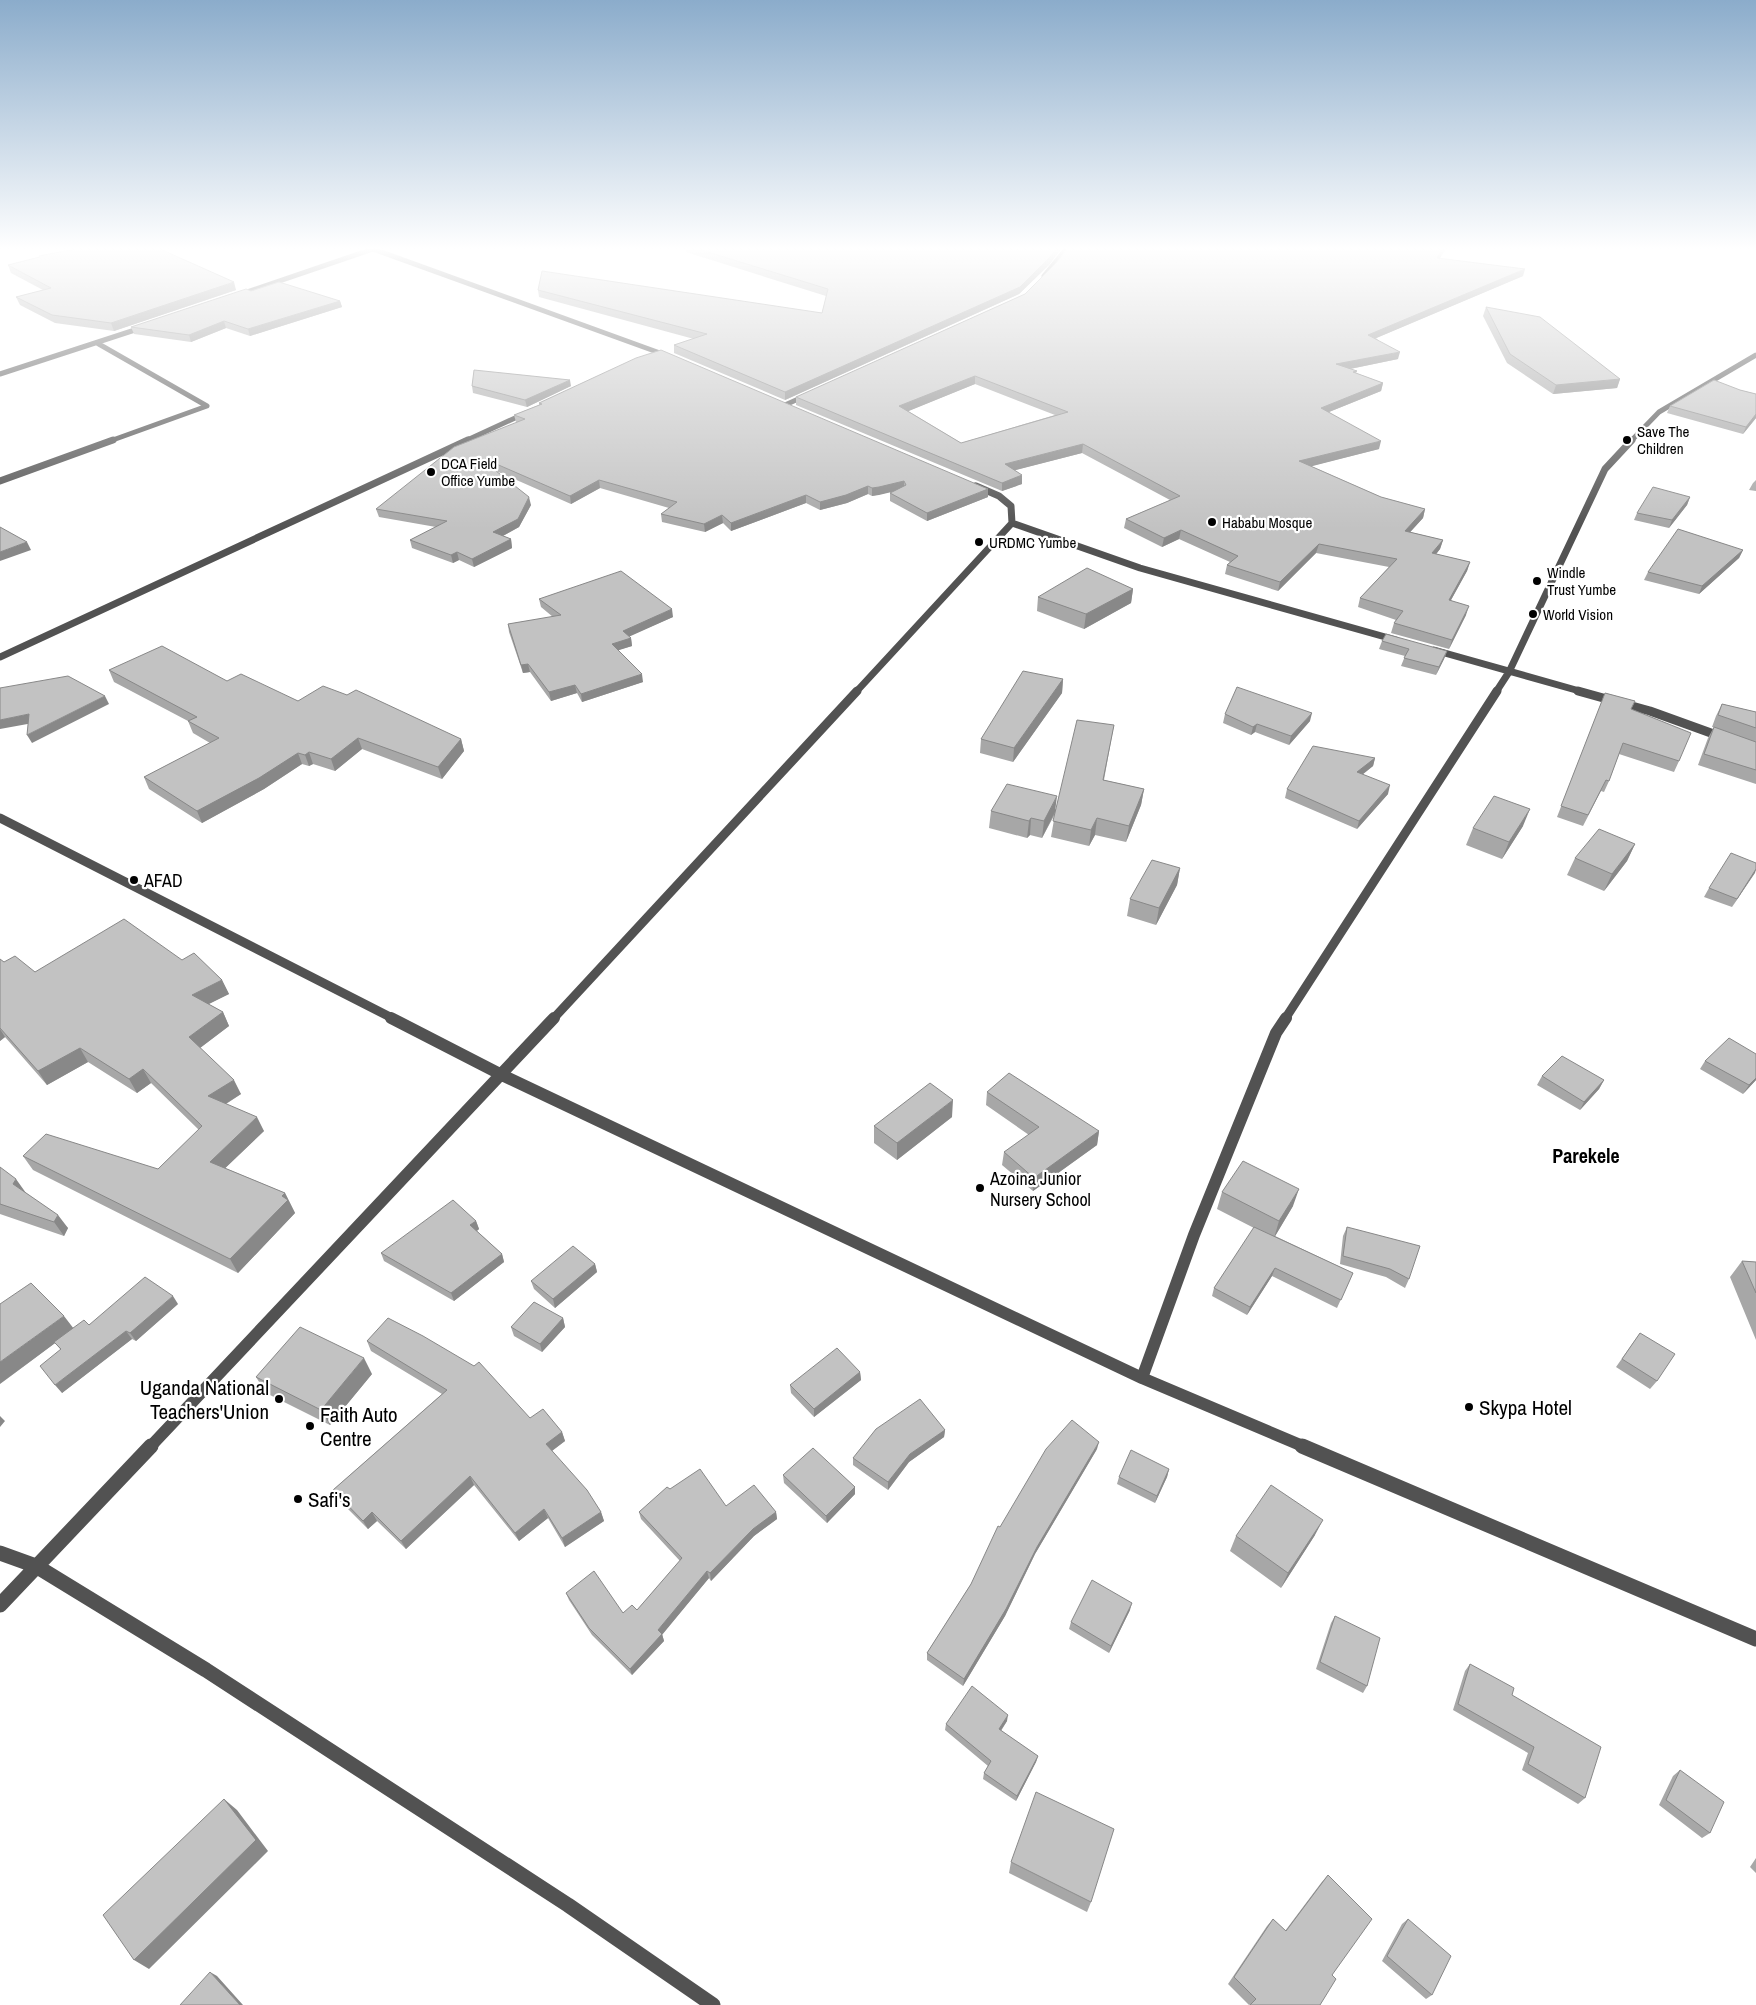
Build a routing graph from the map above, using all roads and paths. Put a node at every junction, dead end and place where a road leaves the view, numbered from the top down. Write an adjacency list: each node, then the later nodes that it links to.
1 (96, 343): 7 (street); 13 (street)
2 (634, 343): 3 (street)
3 (658, 351): 4 (street); 6 (street)
4 (649, 355)
5 (1756, 355): 19 (street)
6 (676, 359)
7 (0, 374)
8 (812, 393): 10 (street)
9 (776, 401): 10 (street)
10 (785, 405): 11 (street)
11 (794, 409)
12 (532, 410): 18 (street)
13 (0, 481)
14 (972, 485): 15 (street)
15 (1012, 523): 16 (street); 22 (street)
16 (1405, 642)
17 (1424, 648): 19 (street)
18 (0, 657)
19 (1509, 672): 20 (street); 23 (street)
20 (1730, 740)
21 (0, 818): 22 (street)
22 (502, 1076): 23 (street); 25 (street)
23 (1142, 1378): 27 (street)
24 (0, 1553): 25 (street)
25 (36, 1566): 26 (street); 28 (street)
26 (0, 1605)
27 (1756, 1639)
28 (713, 2005)

